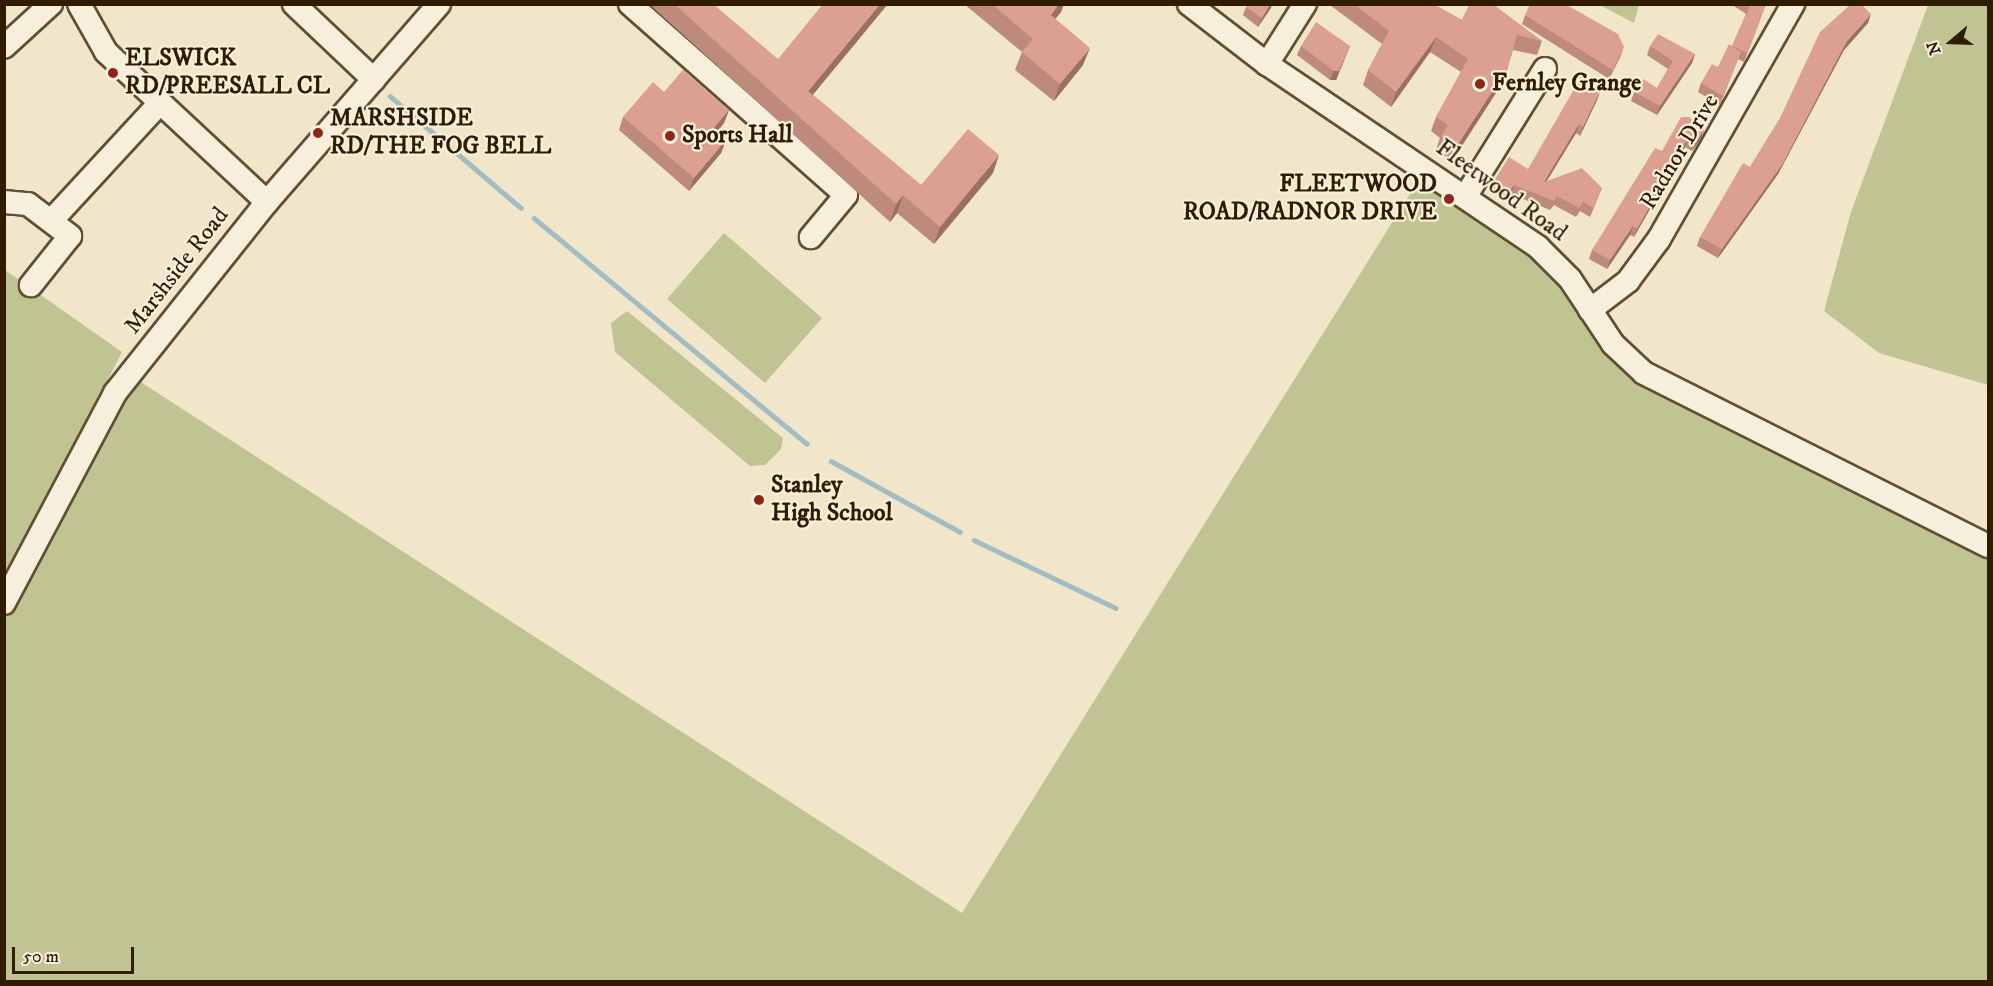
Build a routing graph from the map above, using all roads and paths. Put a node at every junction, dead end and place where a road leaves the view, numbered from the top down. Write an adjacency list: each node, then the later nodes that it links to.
1 (51, 4): 9 (street)
2 (79, 4): 13 (street)
3 (294, 4): 12 (street)
4 (439, 4): 12 (street, Marshside Road)
5 (630, 4): 18 (street)
6 (1189, 4): 10 (street, Fleetwood Road)
7 (1305, 4): 10 (street)
8 (1793, 4): 20 (street, Radnor Drive)
9 (4, 47)
10 (1267, 64): 14 (street, Fleetwood Road)
11 (1545, 69): 14 (street)
12 (375, 80): 15 (street, Marshside Road)
13 (158, 105): 15 (street); 17 (street)
14 (1465, 197): 20 (street, Fleetwood Road)
15 (267, 201): 22 (street, Marshside Road)
16 (4, 202): 17 (street)
17 (51, 221): 19 (street)
18 (811, 237)
19 (31, 285)
20 (1590, 310): 21 (street, Fleetwood Road)
21 (1989, 546)
22 (4, 603)

